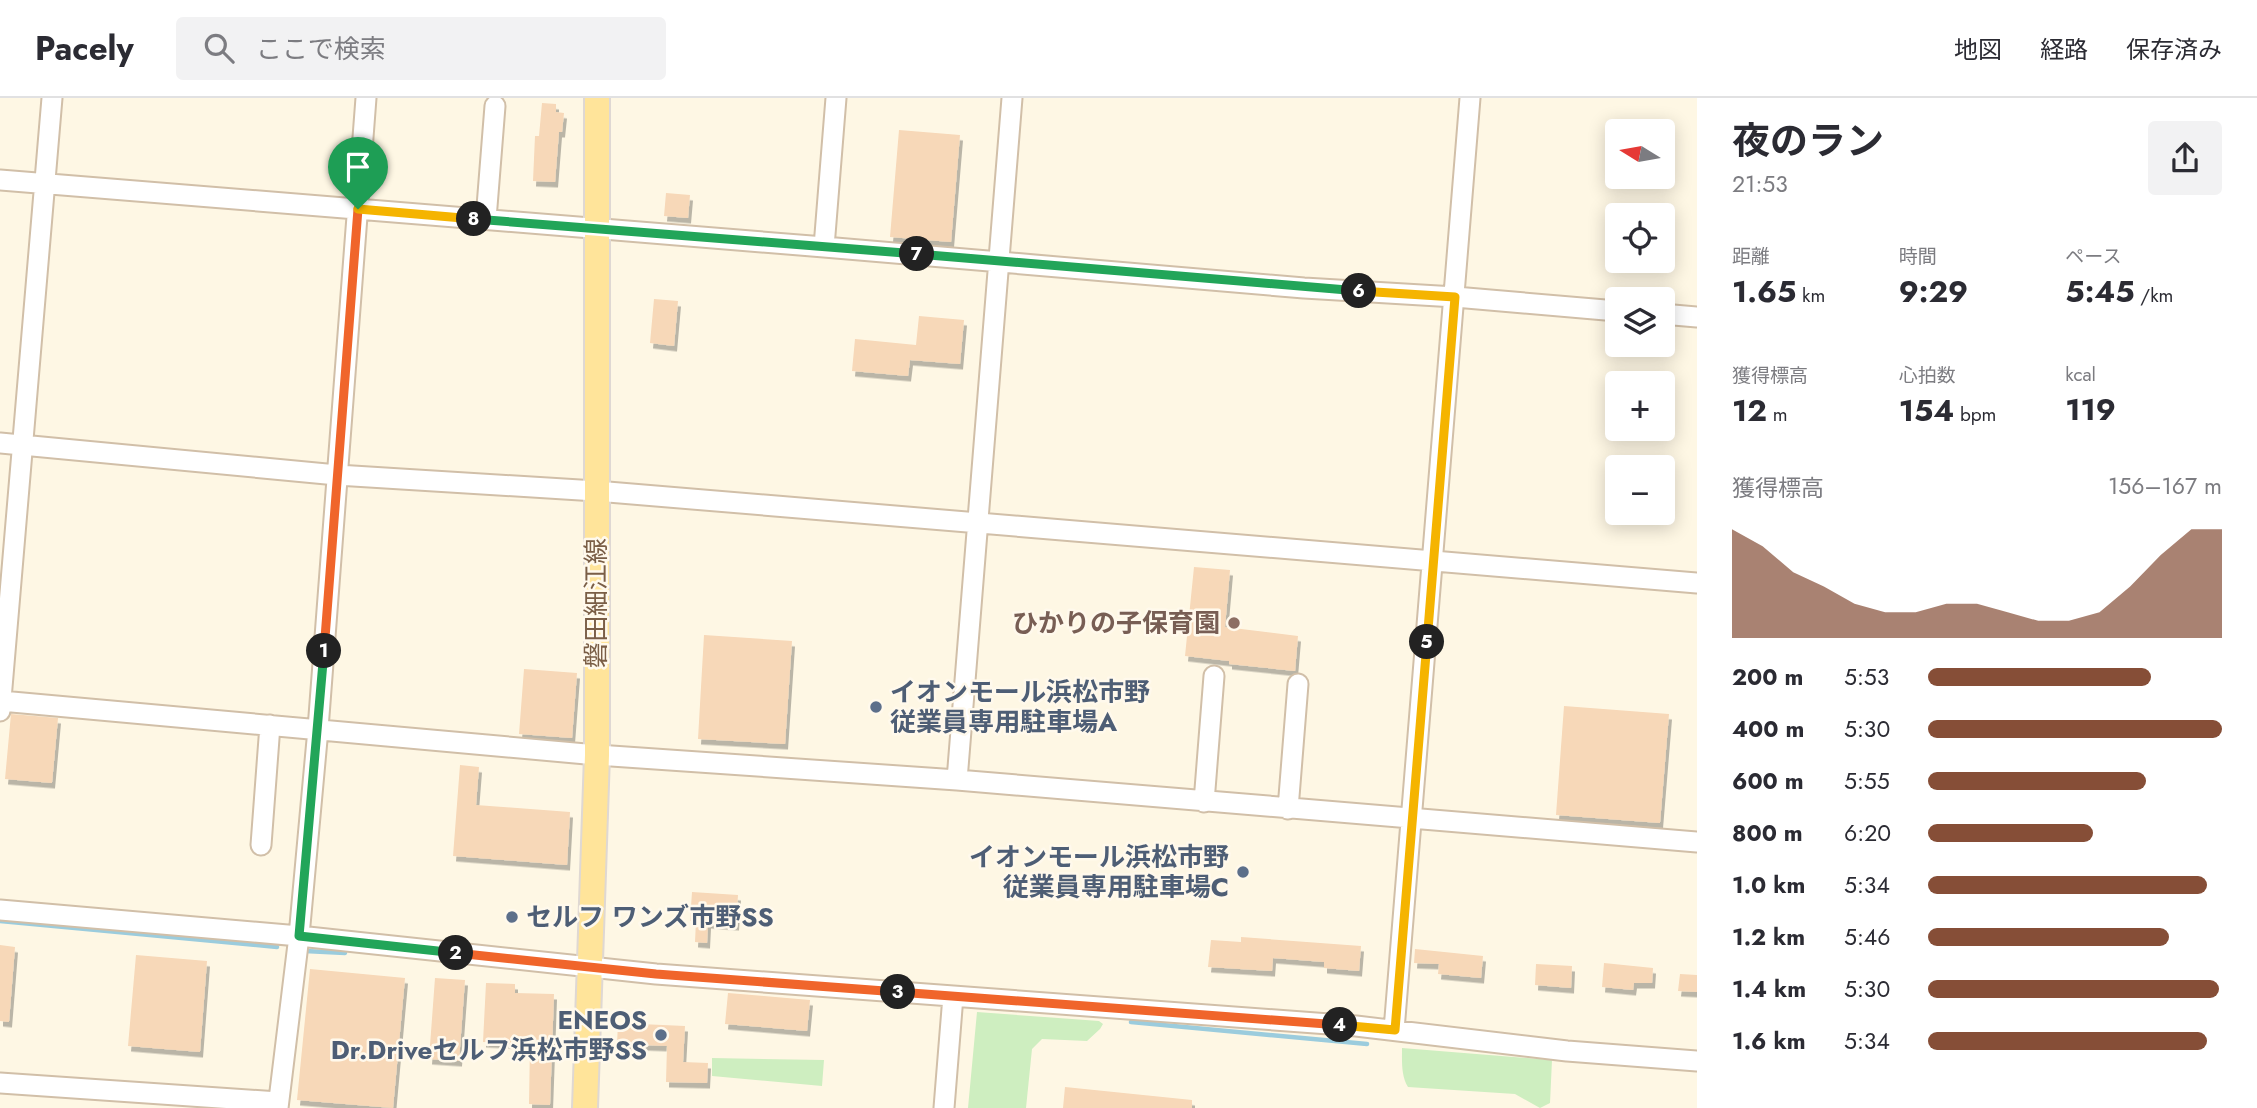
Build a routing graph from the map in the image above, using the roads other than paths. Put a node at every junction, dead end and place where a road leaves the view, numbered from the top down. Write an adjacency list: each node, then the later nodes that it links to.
1 (52, 98): 9 (street)
2 (366, 98): 10 (street)
3 (597, 98): 12 (main road, 磐田細江線)
4 (836, 98): 13 (street)
5 (1012, 98): 14 (street)
6 (1471, 98): 15 (street)
7 (495, 106): 11 (street)
8 (0, 180): 9 (street)
9 (44, 183): 10 (street); 20 (street)
10 (358, 209): 11 (street); 21 (street)
11 (486, 219): 12 (street)
12 (597, 229): 13 (street); 22 (main road, 磐田細江線)
13 (824, 247): 14 (street)
14 (1000, 261): 15 (street); 23 (street)
15 (1455, 297): 16 (street); 24 (street)
16 (1605, 310)
17 (1675, 315): 18 (street)
18 (1697, 317)
19 (0, 443): 20 (street)
20 (23, 445): 21 (street); 28 (street)
21 (337, 475): 22 (street); 31 (street)
22 (596, 491): 23 (street); 32 (main road, 磐田細江線)
23 (979, 523): 24 (street); 33 (street)
24 (1434, 560): 25 (street); 36 (street)
25 (1697, 583)
26 (1214, 676): 34 (street)
27 (1298, 684): 35 (street)
28 (1, 701): 29 (street); 30 (street)
29 (0, 711)
30 (270, 725): 31 (street); 38 (street)
31 (318, 729): 32 (street); 40 (street)
32 (597, 755): 33 (street); 41 (main road, 磐田細江線)
33 (957, 780): 34 (street)
34 (1204, 802): 35 (street)
35 (1288, 809): 36 (street)
36 (1412, 818): 37 (street); 43 (street)
37 (1697, 842)
38 (261, 845)
39 (0, 909): 40 (street)
40 (299, 936): 41 (street); 46 (street)
41 (590, 967): 42 (street); 47 (main road, 磐田細江線)
42 (953, 996): 43 (street); 48 (street)
43 (1395, 1030): 44 (street)
44 (1697, 1061)
45 (0, 1083): 46 (street)
46 (278, 1105)
47 (584, 1108)
48 (944, 1108)

